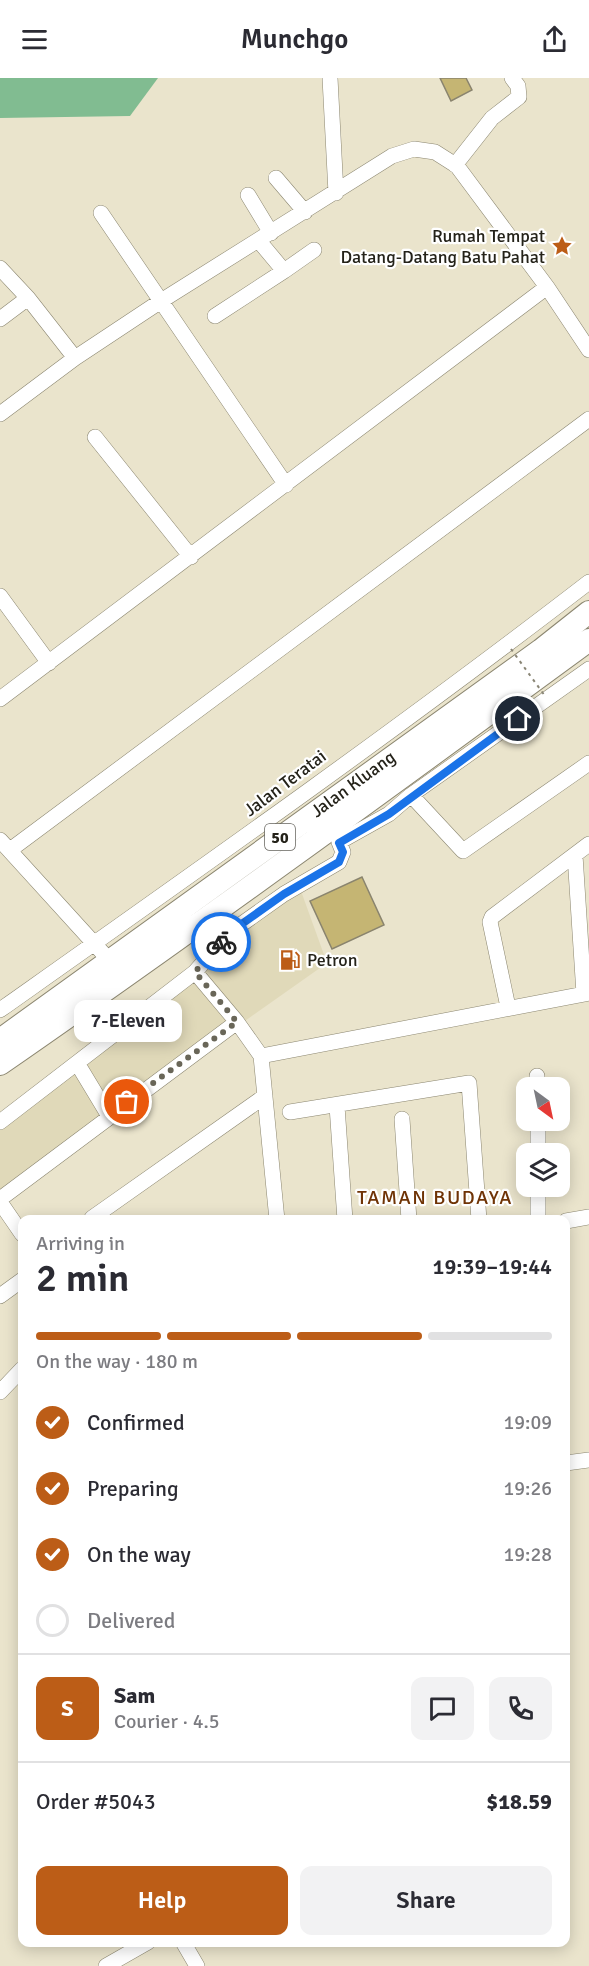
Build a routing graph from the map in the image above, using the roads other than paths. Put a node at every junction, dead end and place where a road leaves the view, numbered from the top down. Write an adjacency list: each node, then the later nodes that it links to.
1 (330, 78): 5 (street)
2 (512, 78): 3 (street)
3 (455, 165): 5 (street); 13 (street)
4 (276, 178): 7 (street)
5 (336, 193): 7 (street)
6 (248, 195): 9 (street)
7 (305, 212): 9 (street)
8 (101, 213): 15 (street)
9 (265, 237): 12 (street); 15 (street)
10 (314, 250): 12 (street)
11 (0, 268): 14 (street)
12 (284, 270): 16 (street)
13 (547, 287): 18 (street); 23 (street)
14 (28, 298): 17 (street); 19 (street)
15 (161, 301): 19 (street); 23 (street)
16 (215, 316)
17 (0, 319)
18 (589, 350)
19 (75, 358): 20 (street)
20 (0, 414)
21 (589, 419): 38 (street)
22 (95, 437): 24 (street)
23 (286, 485): 24 (street)
24 (191, 556): 29 (street)
25 (589, 582): 33 (street, Jalan Teratai)
26 (0, 596): 29 (street)
27 (589, 612): 33 (highway, Jalan Kluang / 50)
28 (589, 640): 36 (highway, Jalan Kluang / 50)
29 (49, 663): 31 (street)
30 (589, 669): 34 (street)
31 (0, 699)
32 (589, 763): 34 (street)
33 (339, 778): 44 (street, Jalan Teratai); 45 (highway, Jalan Kluang / 50)
34 (411, 795): 35 (street)
35 (370, 825): 36 (street); 36 (street)
36 (340, 828): 40 (highway, Jalan Kluang / 50); 41 (street)
37 (589, 844): 39 (street)
38 (5, 845): 44 (street)
39 (574, 855): 47 (street); 48 (street)
40 (268, 874): 41 (street); 42 (highway, Jalan Kluang / 50)
41 (284, 894): 43 (street)
42 (214, 913): 43 (street); 53 (highway, Jalan Kluang / 50)
43 (229, 933): 46 (street)
44 (95, 943): 45 (street); 49 (street, Jalan Teratai)
45 (110, 961): 51 (highway, Jalan Kluang / 50)
46 (195, 972): 50 (street); 54 (street)
47 (586, 993): 48 (street)
48 (508, 1007): 52 (street)
49 (0, 1010)
50 (237, 1022): 52 (street); 58 (street)
51 (0, 1040)
52 (261, 1056): 55 (street)
53 (0, 1064)
54 (77, 1064): 58 (street); 60 (street)
55 (265, 1096): 63 (street); 64 (street)
56 (337, 1106): 57 (street); 65 (street); 67 (street)
57 (290, 1112)
58 (109, 1116): 62 (street)
59 (402, 1119): 66 (street)
60 (0, 1122)
61 (538, 1197): 68 (street)
62 (0, 1201): 71 (street)
63 (96, 1215)
64 (277, 1215)
65 (345, 1215)
66 (410, 1215)
67 (479, 1215)
68 (538, 1215)
69 (589, 1217): 70 (street)
70 (570, 1220)
71 (18, 1228)
72 (18, 1287): 73 (street)
73 (0, 1296)
74 (18, 1373): 75 (street)
75 (0, 1392)
76 (589, 1460): 77 (street)
77 (570, 1462)
78 (139, 1947): 80 (street)
79 (186, 1947): 81 (street)
80 (106, 1966)
81 (197, 1966)

